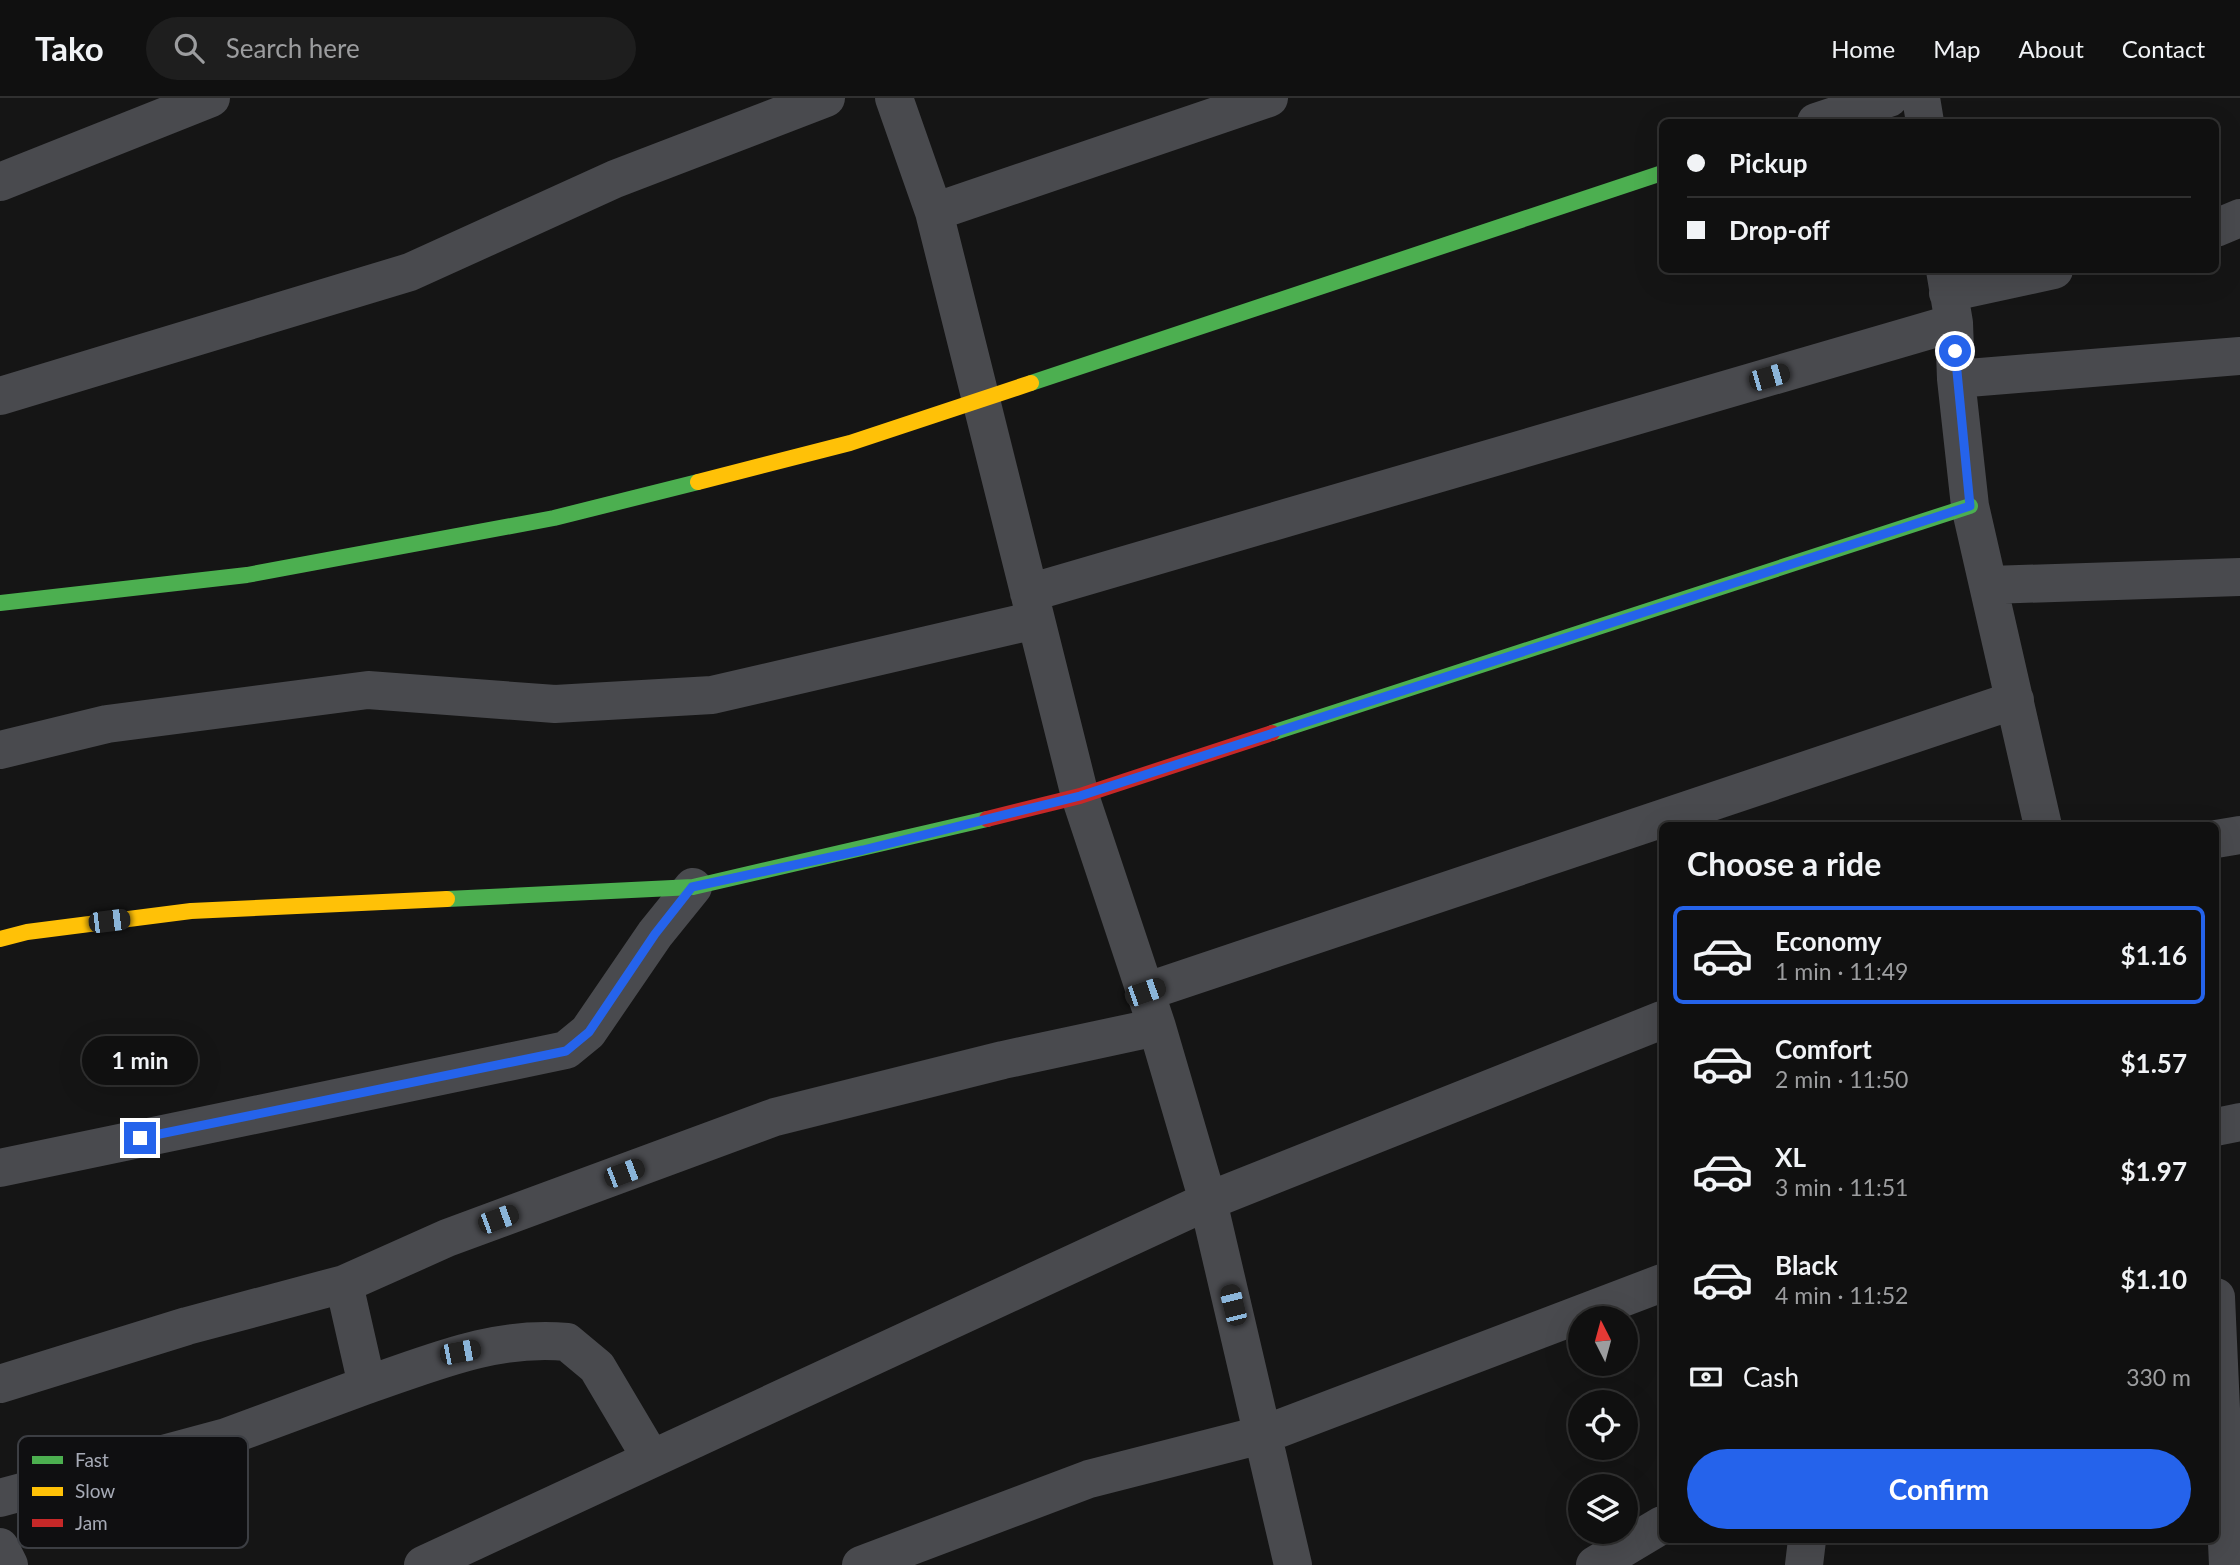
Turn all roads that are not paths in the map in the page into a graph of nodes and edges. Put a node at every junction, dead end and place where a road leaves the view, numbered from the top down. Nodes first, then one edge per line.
1 (211, 98) edge
2 (826, 98) edge
3 (894, 98) edge
4 (1269, 98) edge
5 (1889, 98) edge
6 (1922, 98) edge
7 (1825, 119) edge
8 (1925, 119) edge
9 (1659, 174) edge
10 (0, 183) edge
11 (934, 212) junction
12 (2240, 218) edge
13 (2219, 227) edge
14 (2041, 273) edge
15 (1949, 295) edge
16 (2240, 356) edge
17 (1956, 379) junction
18 (0, 396) edge
19 (980, 401) junction
20 (1970, 506) junction
21 (2240, 577) edge
22 (1990, 585) junction
23 (0, 603) edge
24 (1032, 606) junction
25 (2015, 700) junction
26 (0, 750) edge
27 (1080, 796) junction
28 (2042, 822) edge
29 (2240, 835) edge
30 (2219, 838) edge
31 (692, 887) junction
32 (0, 939) edge
33 (1145, 992) junction
34 (1659, 1021) edge
35 (1157, 1027) junction
36 (2240, 1122) edge
37 (2219, 1126) edge
38 (0, 1168) edge
39 (1208, 1201) junction
40 (344, 1284) junction
41 (1659, 1284) edge
42 (2225, 1305) edge
43 (0, 1384) edge
44 (367, 1385) junction
45 (1265, 1434) junction
46 (229, 1436) edge
47 (652, 1458) junction
48 (2233, 1484) edge
49 (18, 1493) edge
50 (0, 1498) edge
51 (1659, 1527) edge
52 (1807, 1543) edge
53 (0, 1547) edge
54 (9, 1565) edge
55 (423, 1565) edge
56 (861, 1565) edge
57 (1293, 1565) edge
58 (1595, 1565) edge
59 (1804, 1565) edge
60 (2228, 1565) edge

1 - 10 street
2 - 18 street
3 - 11 street
4 - 11 street
5 - 7 street
6 - 8 street
9 - 19 street
11 - 19 street
12 - 13 street
14 - 15 street
15 - 17 street
15 - 24 street
16 - 17 street
17 - 20 street
19 - 23 street
19 - 24 street
20 - 22 street
20 - 27 street
21 - 22 street
22 - 25 street
24 - 26 street
24 - 27 street
25 - 28 street
25 - 33 street
27 - 31 street
27 - 33 street
29 - 30 street
31 - 32 street
31 - 38 street
33 - 35 street
34 - 39 street
35 - 39 street
35 - 40 street
36 - 37 street
39 - 45 street
39 - 47 street
40 - 43 street
40 - 44 street
41 - 45 street
42 - 48 street
44 - 46 street
44 - 47 street
45 - 56 street
45 - 57 street
47 - 55 street
48 - 60 street
49 - 50 street
51 - 58 street
52 - 59 street
53 - 54 street

